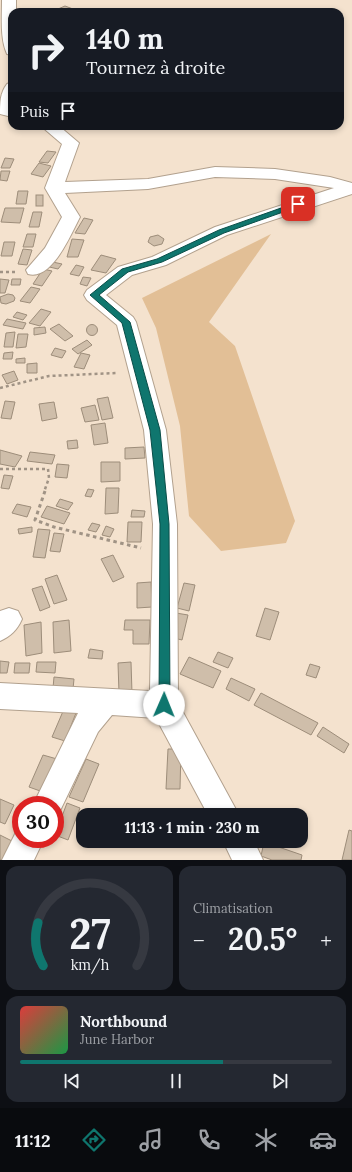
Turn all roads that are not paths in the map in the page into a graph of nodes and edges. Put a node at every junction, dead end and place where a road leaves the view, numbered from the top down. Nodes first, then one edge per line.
1 (8, 101) edge
2 (5, 111) edge
3 (54, 130) edge
4 (54, 188) junction
5 (352, 188) edge
6 (34, 270) dead end
7 (0, 696) edge
8 (106, 701) junction
9 (164, 705) junction
10 (52, 796) edge
11 (220, 808) edge
12 (23, 848) edge
13 (242, 848) edge
14 (16, 860) edge
15 (248, 860) edge

1 - 2 street
3 - 4 street
4 - 5 street
4 - 6 street
5 - 9 street
7 - 8 street
8 - 9 street
8 - 10 street
9 - 11 street
12 - 14 street
13 - 15 street

